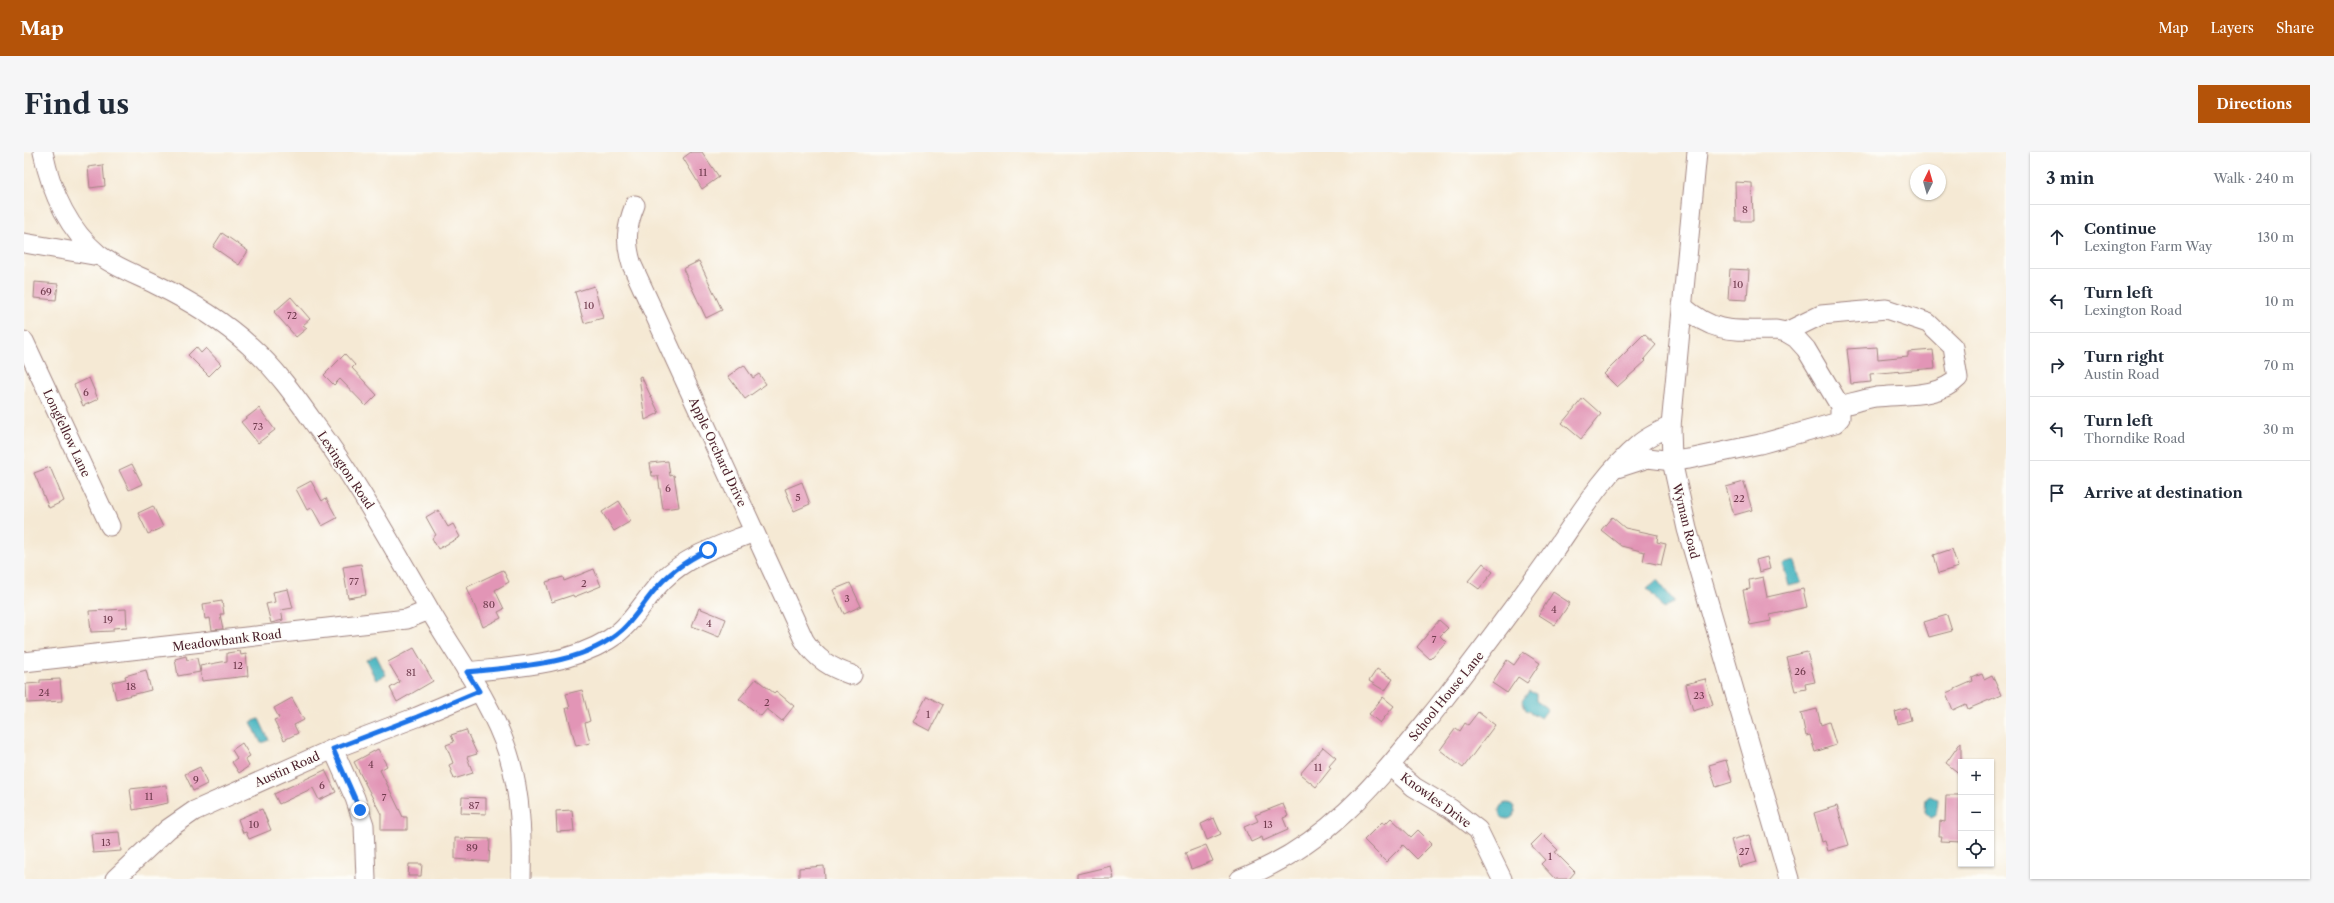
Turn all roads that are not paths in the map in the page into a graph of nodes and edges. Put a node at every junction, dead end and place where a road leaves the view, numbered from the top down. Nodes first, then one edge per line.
1 (43, 152) edge
2 (1697, 152) edge
3 (635, 205) dead end
4 (24, 243) edge
5 (100, 256) junction
6 (1682, 306) junction
7 (1786, 332) junction
8 (24, 341) edge
9 (1840, 406) junction
10 (1671, 426) junction
11 (1672, 461) junction
12 (1612, 470) junction
13 (110, 526) dead end
14 (754, 532) junction
15 (429, 610) junction
16 (24, 662) edge
17 (467, 672) junction
18 (852, 675) dead end
19 (479, 691) junction
20 (333, 749) junction
21 (1390, 766) junction
22 (1244, 878) edge
23 (115, 879) edge
24 (366, 879) edge
25 (521, 879) edge
26 (1502, 879) edge
27 (1789, 879) edge

1 - 5 street, Lexington Road
2 - 6 street, Wyman Road
3 - 14 street, Apple Orchard Drive
4 - 5 street
5 - 15 street, Lexington Road
6 - 7 street
6 - 10 street, Wyman Road
7 - 9 street
7 - 9 street
8 - 13 street, Longfellow Lane
9 - 11 street
10 - 11 street, Wyman Road
10 - 12 street, School House Lane
11 - 12 street
11 - 27 street, Wyman Road
12 - 21 street, School House Lane
14 - 17 street
14 - 18 street, Apple Orchard Drive
15 - 16 street, Meadowbank Road
15 - 17 street, Lexington Road
17 - 19 street, Lexington Road
19 - 20 street, Austin Road
19 - 25 street, Lexington Road
20 - 23 street, Austin Road
20 - 24 street
21 - 22 street, School House Lane
21 - 26 street, Knowles Drive

